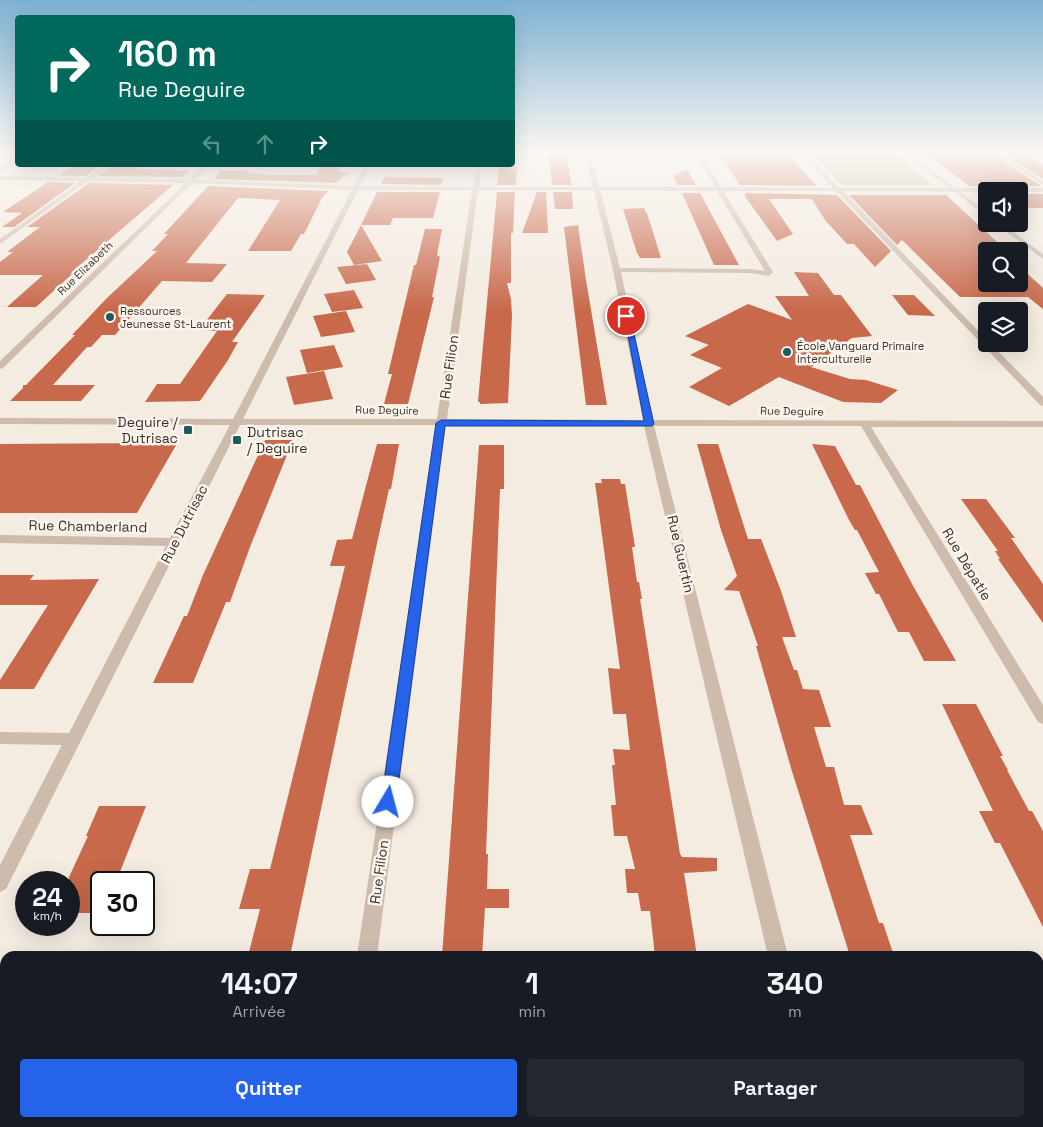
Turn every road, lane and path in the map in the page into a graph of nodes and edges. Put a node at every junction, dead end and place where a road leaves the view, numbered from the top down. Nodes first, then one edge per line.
1 (52, 205) edge
2 (166, 205) edge
3 (348, 205) edge
4 (473, 205) edge
5 (599, 205) edge
6 (729, 205) edge
7 (851, 205) edge
8 (1010, 232) edge
9 (0, 242) edge
10 (1043, 257) edge
11 (617, 274) junction
12 (0, 366) edge
13 (1043, 403) edge
14 (0, 421) edge
15 (237, 421) junction
16 (441, 423) junction
17 (649, 424) junction
18 (865, 424) junction
19 (1043, 424) edge
20 (0, 540) edge
21 (175, 542) junction
22 (1043, 718) edge
23 (0, 738) edge
24 (74, 739) junction
25 (0, 883) edge
26 (368, 951) edge
27 (777, 951) edge

1 - 9 street
2 - 12 street, Rue Elizabeth
3 - 15 street, Rue Dutrisac
4 - 16 street, Rue Filion
5 - 11 street, Rue Guertin
6 - 11 street
7 - 13 street
8 - 10 street
11 - 17 street, Rue Guertin
14 - 15 street, Rue Deguire
15 - 16 street, Rue Deguire
15 - 21 street, Rue Dutrisac
16 - 17 street, Rue Deguire
16 - 26 street, Rue Filion
17 - 18 street, Rue Deguire
17 - 27 street, Rue Guertin
18 - 19 street, Rue Deguire
18 - 22 street, Rue Dépatie
20 - 21 street, Rue Chamberland
21 - 24 street, Rue Dutrisac
23 - 24 street
24 - 25 street, Rue Dutrisac

